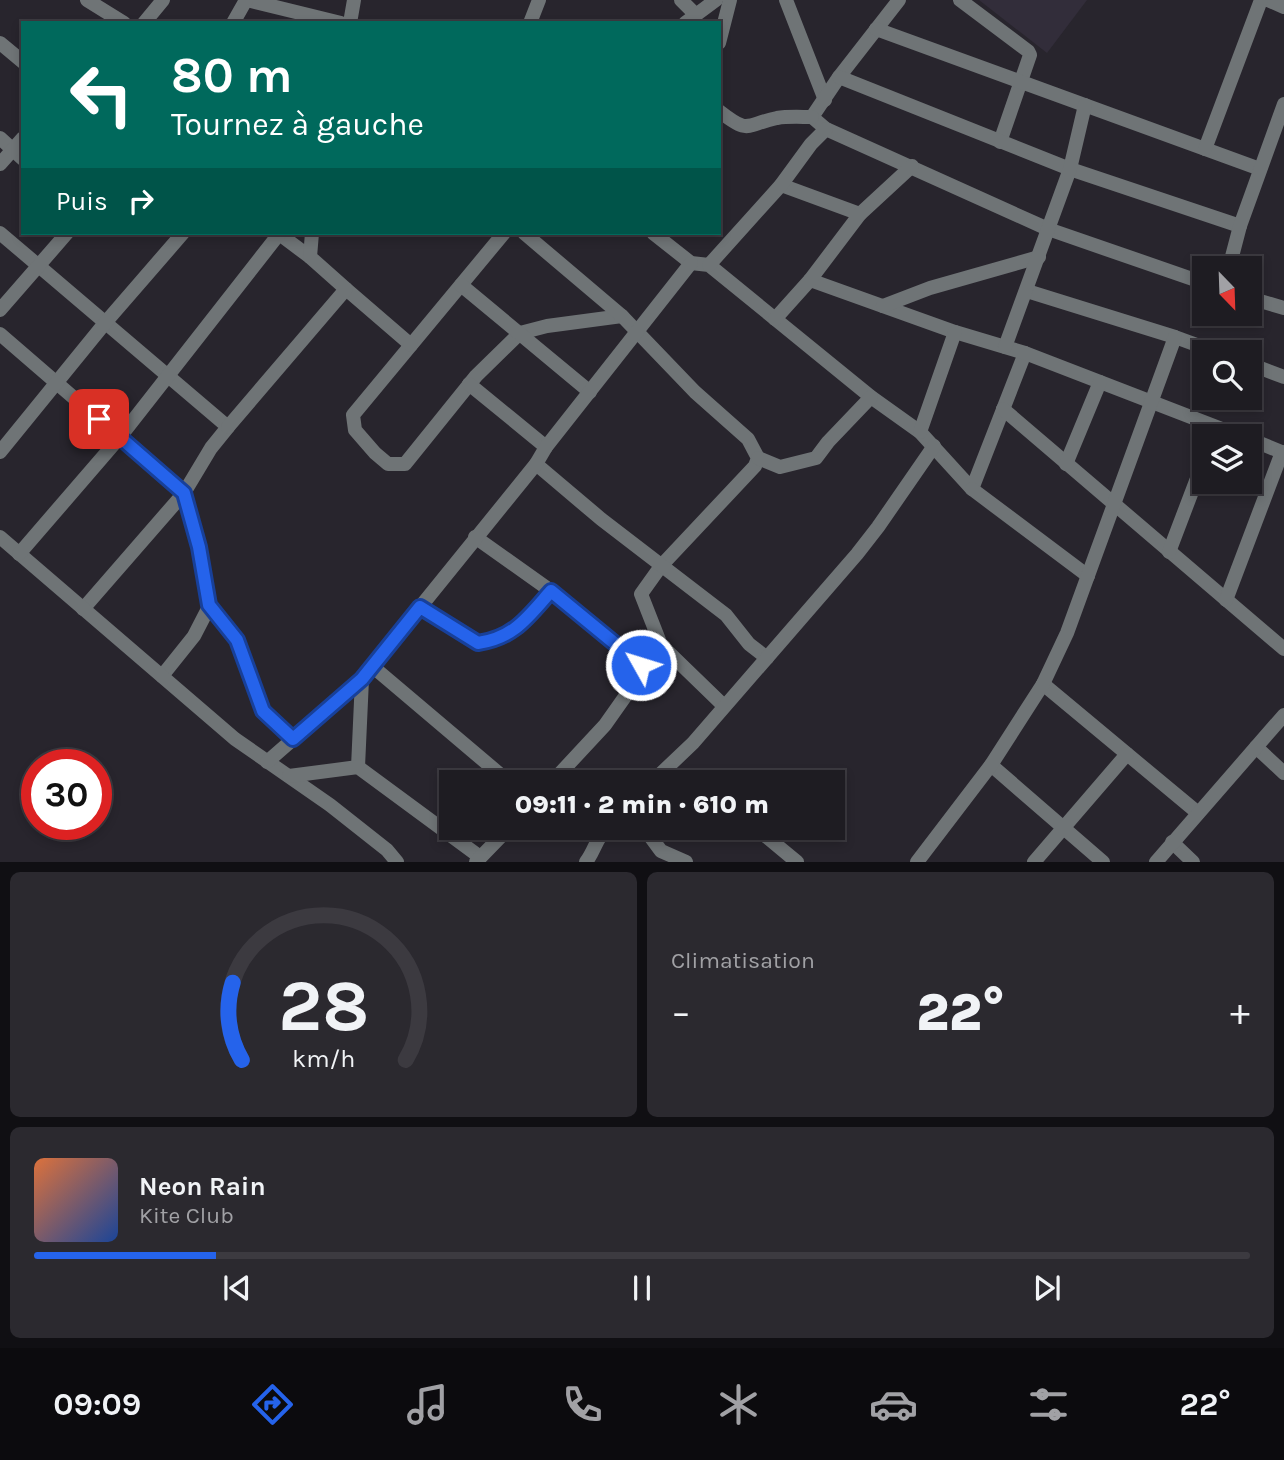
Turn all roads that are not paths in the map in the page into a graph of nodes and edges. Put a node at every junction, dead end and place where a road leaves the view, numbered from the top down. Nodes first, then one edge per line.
1 (71, 0) edge
2 (77, 0) edge
3 (87, 0) edge
4 (163, 0) edge
5 (246, 0) edge
6 (354, 0) edge
7 (538, 0) edge
8 (681, 0) edge
9 (716, 0) edge
10 (730, 0) edge
11 (786, 0) edge
12 (899, 0) edge
13 (960, 0) edge
14 (1259, 2) edge
15 (1284, 7) edge
16 (691, 19) edge
17 (120, 21) edge
18 (146, 21) edge
19 (234, 21) edge
20 (333, 21) edge
21 (350, 21) edge
22 (531, 21) edge
23 (876, 29) junction
24 (721, 35) edge
25 (0, 43) edge
26 (21, 60) edge
27 (839, 77) junction
28 (1020, 83) junction
29 (825, 100) junction
30 (1284, 104) edge
31 (1086, 105) junction
32 (721, 112) edge
33 (812, 117) junction
34 (826, 129) junction
35 (1279, 135) edge
36 (0, 138) edge
37 (1000, 142) junction
38 (1205, 149) junction
39 (18, 154) edge
40 (0, 164) edge
41 (912, 166) junction
42 (1070, 169) junction
43 (1260, 169) junction
44 (781, 185) junction
45 (860, 214) junction
46 (1240, 226) junction
47 (1048, 229) junction
48 (0, 233) edge
49 (64, 235) edge
50 (181, 235) edge
51 (277, 235) edge
52 (282, 235) edge
53 (312, 235) edge
54 (503, 235) edge
55 (526, 235) edge
56 (656, 235) edge
57 (1232, 256) edge
58 (310, 257) junction
59 (1039, 257) junction
60 (691, 262) junction
61 (709, 265) junction
62 (38, 266) junction
63 (1192, 279) edge
64 (810, 280) junction
65 (461, 285) junction
66 (346, 289) junction
67 (1027, 291) junction
68 (1262, 302) edge
69 (883, 306) junction
70 (1284, 308) edge
71 (0, 310) edge
72 (622, 316) junction
73 (775, 319) junction
74 (105, 323) junction
75 (638, 332) junction
76 (955, 332) junction
77 (520, 333) junction
78 (0, 334) edge
79 (1175, 337) junction
80 (1192, 343) edge
81 (411, 345) junction
82 (1005, 347) junction
83 (1025, 353) junction
84 (1262, 368) edge
85 (1283, 374) edge
86 (168, 376) junction
87 (1100, 382) junction
88 (57, 384) junction
89 (469, 384) junction
90 (590, 392) junction
91 (872, 397) junction
92 (1150, 401) junction
93 (1003, 409) junction
94 (1200, 424) edge
95 (228, 428) junction
96 (920, 432) junction
97 (120, 437) junction
98 (1262, 444) edge
99 (934, 446) junction
100 (546, 447) junction
101 (0, 452) edge
102 (1283, 452) edge
103 (758, 458) junction
104 (536, 464) junction
105 (1066, 464) junction
106 (972, 489) junction
107 (1192, 492) edge
108 (184, 493) junction
109 (1113, 503) junction
110 (0, 537) edge
111 (475, 537) junction
112 (1170, 552) junction
113 (19, 554) junction
114 (661, 566) junction
115 (1088, 576) junction
116 (551, 591) junction
117 (1226, 600) junction
118 (209, 605) junction
119 (420, 607) junction
120 (83, 609) junction
121 (661, 645) junction
122 (1284, 649) edge
123 (767, 658) junction
124 (641, 665) junction
125 (372, 666) junction
126 (162, 676) junction
127 (362, 679) junction
128 (1043, 684) junction
129 (724, 706) junction
130 (1284, 715) edge
131 (293, 739) junction
132 (1256, 747) junction
133 (1127, 754) junction
134 (267, 762) junction
135 (991, 765) junction
136 (358, 767) junction
137 (495, 770) edge
138 (563, 770) edge
139 (665, 770) edge
140 (1284, 773) edge
141 (289, 776) junction
142 (1198, 813) junction
143 (1064, 828) junction
144 (497, 840) edge
145 (599, 840) edge
146 (653, 840) edge
147 (770, 840) edge
148 (1172, 842) junction
149 (591, 859) edge
150 (478, 860) edge
151 (922, 860) edge
152 (397, 862) edge
153 (686, 862) edge
154 (797, 862) edge
155 (1034, 862) edge
156 (1103, 862) edge
157 (1156, 862) edge
158 (1193, 862) edge

1 - 2 street
3 - 17 street
4 - 18 street
5 - 19 street
5 - 20 street
6 - 21 street
7 - 22 street
8 - 16 street
9 - 16 street
10 - 24 street
11 - 29 street
12 - 23 street
13 - 28 street
14 - 15 street
14 - 38 street
23 - 27 street
23 - 28 street
25 - 26 street
27 - 29 street
27 - 37 street
28 - 31 street
28 - 37 street
29 - 33 street
30 - 35 street
31 - 38 street
31 - 42 street
32 - 33 street
33 - 34 street
34 - 41 street
34 - 44 street
35 - 43 street
36 - 39 street
37 - 42 street
38 - 43 street
39 - 40 street
41 - 45 street
41 - 47 street
42 - 46 street
42 - 47 street
43 - 46 street
44 - 45 street
44 - 61 street
45 - 64 street
46 - 57 street
47 - 59 street
47 - 63 street
48 - 62 street
49 - 62 street
50 - 74 street
51 - 86 street
52 - 58 street
53 - 58 street
54 - 65 street
55 - 72 street
56 - 60 street
58 - 66 street
59 - 67 street
59 - 69 street
60 - 61 street
60 - 75 street
61 - 73 street
62 - 71 street
62 - 74 street
64 - 69 street
64 - 73 street
65 - 77 street
65 - 81 street
66 - 81 street
66 - 95 street
67 - 79 street
67 - 82 street
68 - 70 street
69 - 76 street
72 - 75 street
72 - 77 street
73 - 91 street
74 - 86 street
74 - 88 street
75 - 90 street
75 - 103 street
76 - 82 street
76 - 96 street
77 - 89 street
77 - 90 street
78 - 88 street
79 - 80 street
79 - 92 street
81 - 89 street
82 - 83 street
83 - 87 street
83 - 93 street
84 - 85 street
86 - 95 street
86 - 97 street
87 - 92 street
87 - 105 street
88 - 97 street
88 - 101 street
89 - 100 street
90 - 100 street
91 - 96 street
91 - 103 street
92 - 94 street
92 - 109 street
93 - 105 street
93 - 106 street
95 - 108 street
96 - 99 street
97 - 108 street
97 - 113 street
98 - 102 street
99 - 106 street
99 - 123 street
100 - 104 street
102 - 117 street
103 - 114 street
104 - 111 street
104 - 114 street
105 - 109 street
106 - 115 street
107 - 112 street
108 - 118 street
108 - 120 street
109 - 112 street
109 - 115 street
110 - 113 street
111 - 116 street
111 - 119 street
112 - 117 street
113 - 120 street
114 - 121 street
114 - 123 street
115 - 128 street
116 - 119 street
116 - 124 street
117 - 122 street
118 - 126 street
118 - 131 street
119 - 125 street
120 - 126 street
121 - 124 street
121 - 129 street
123 - 129 street
124 - 138 street
125 - 127 street
125 - 137 street
126 - 134 street
127 - 131 street
127 - 136 street
128 - 133 street
128 - 135 street
129 - 139 street
130 - 132 street
131 - 134 street
132 - 140 street
132 - 142 street
133 - 142 street
133 - 143 street
134 - 141 street
135 - 143 street
135 - 151 street
136 - 141 street
136 - 150 street
141 - 152 street
142 - 148 street
143 - 155 street
143 - 156 street
144 - 150 street
145 - 149 street
146 - 153 street
147 - 154 street
148 - 157 street
148 - 158 street

